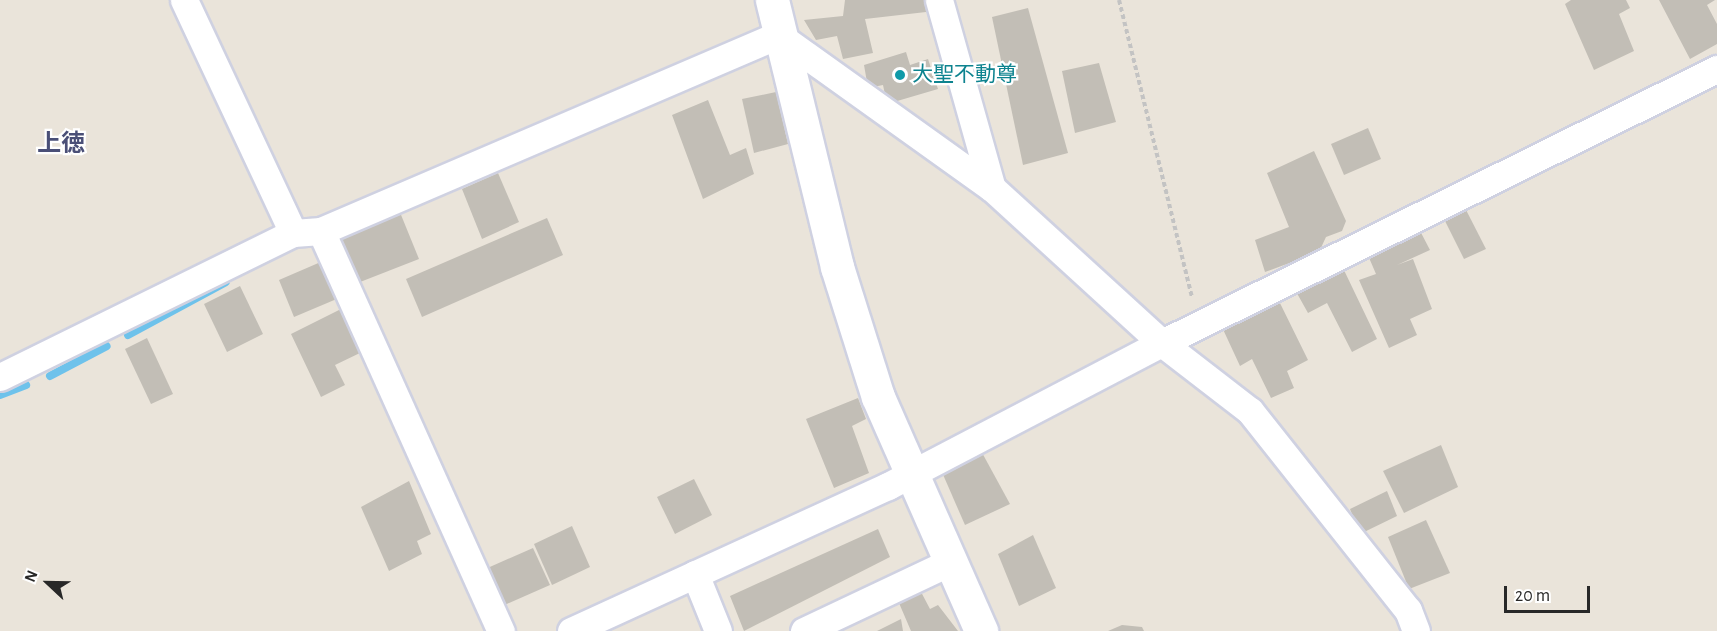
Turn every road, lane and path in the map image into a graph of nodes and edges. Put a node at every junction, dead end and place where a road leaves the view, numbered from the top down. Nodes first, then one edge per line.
1 (184, 0) edge
2 (772, 0) edge
3 (939, 0) edge
4 (1119, 0) edge
5 (778, 35) junction
6 (1717, 69) edge
7 (993, 188) junction
8 (321, 231) junction
9 (293, 233) junction
10 (1199, 324) junction
11 (1162, 343) junction
12 (0, 377) edge
13 (910, 471) junction
14 (950, 561) junction
15 (695, 574) junction
16 (501, 631) edge
17 (571, 631) edge
18 (718, 631) edge
19 (804, 631) edge
20 (981, 631) edge
21 (1416, 631) edge

1 - 9 street
2 - 5 street
3 - 7 street
4 - 10 path
5 - 7 street
5 - 8 street
5 - 13 street
6 - 10 street
7 - 11 street
8 - 9 street
8 - 16 street
9 - 12 street
10 - 11 street
11 - 13 street
11 - 21 street
13 - 14 street
13 - 15 street
14 - 19 street
14 - 20 street
15 - 17 street
15 - 18 street

